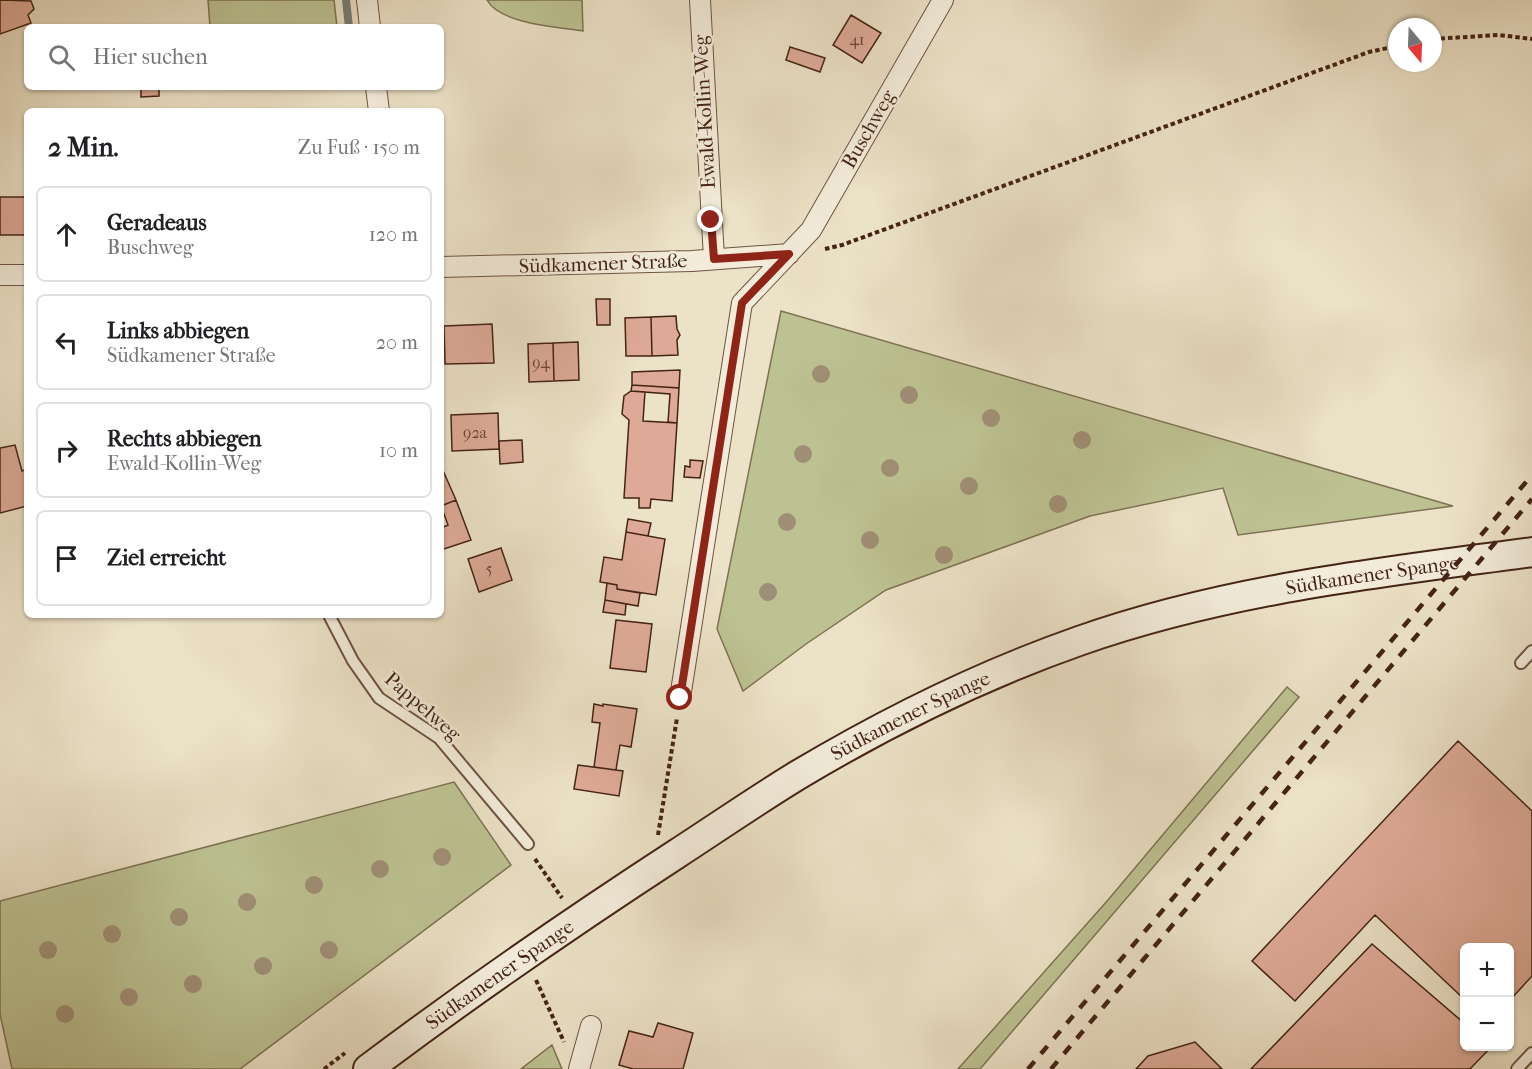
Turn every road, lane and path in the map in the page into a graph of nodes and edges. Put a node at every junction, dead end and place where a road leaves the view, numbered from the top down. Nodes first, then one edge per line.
1 (367, 0) edge
2 (700, 0) edge
3 (943, 0) edge
4 (370, 24) edge
5 (1442, 38) edge
6 (1532, 39) edge
7 (1388, 48) edge
8 (376, 90) edge
9 (379, 108) edge
10 (714, 259) junction
11 (785, 259) junction
12 (444, 267) edge
13 (24, 274) edge
14 (0, 275) edge
15 (1532, 552) edge
16 (331, 618) edge
17 (1532, 651) edge
18 (1521, 663) dead end
19 (680, 698) joint
20 (657, 842) dead end
21 (528, 844) joint
22 (564, 901) dead end
23 (520, 958) junction
24 (591, 1026) dead end
25 (566, 1047) dead end
26 (1532, 1053) edge
27 (339, 1057) dead end
28 (324, 1069) edge
29 (368, 1069) edge
30 (579, 1069) edge
31 (1517, 1069) edge

1 - 4 street
2 - 10 street, Ewald-Kollin-Weg
3 - 11 street, Buschweg
5 - 6 path
7 - 11 path
8 - 9 street
10 - 11 street, Südkamener Straße
10 - 12 street, Südkamener Straße
11 - 19 street, Buschweg
13 - 14 street
15 - 23 street, Südkamener Spange
16 - 21 lane, Pappelweg
17 - 18 lane
19 - 20 path
21 - 22 path
23 - 25 path
23 - 29 street, Südkamener Spange
24 - 30 street
26 - 31 lane
27 - 28 path

